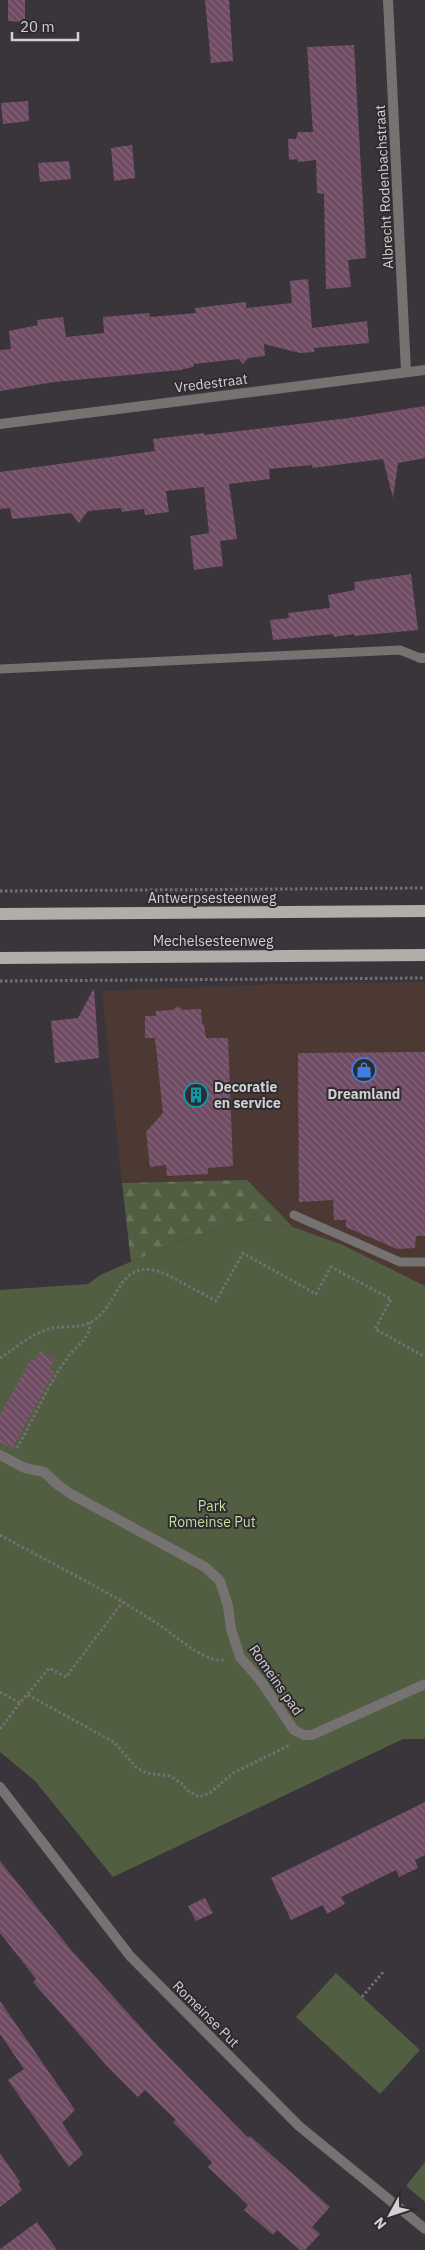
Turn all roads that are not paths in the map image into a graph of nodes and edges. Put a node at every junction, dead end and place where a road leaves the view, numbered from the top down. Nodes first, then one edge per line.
1 (388, 0) edge
2 (425, 370) edge
3 (406, 372) junction
4 (0, 424) edge
5 (422, 658) edge
6 (0, 668) edge
7 (425, 911) edge
8 (0, 914) edge
9 (425, 955) edge
10 (0, 958) edge
11 (294, 1215) dead end
12 (425, 1262) edge
13 (0, 1455) edge
14 (425, 1684) edge
15 (0, 1787) edge
16 (425, 2229) edge

1 - 3 street, Albrecht Rodenbachstraat
2 - 3 street, Vredestraat
3 - 4 street, Vredestraat
5 - 6 lane
7 - 8 main road, Antwerpsesteenweg
9 - 10 main road, Mechelsesteenweg
11 - 12 lane
13 - 14 street, Romeins pad
15 - 16 street, Romeinse Put

